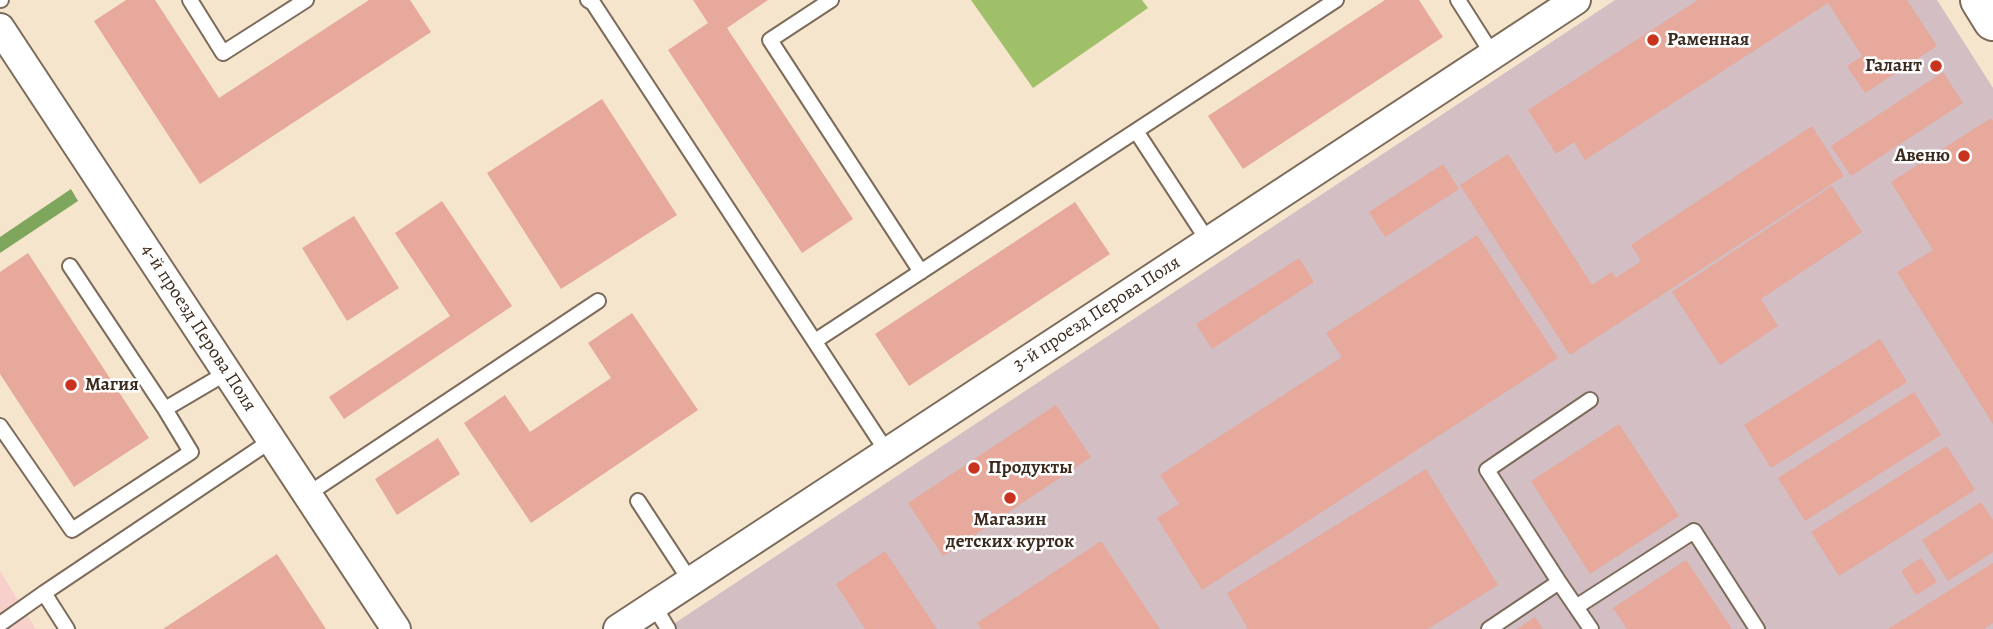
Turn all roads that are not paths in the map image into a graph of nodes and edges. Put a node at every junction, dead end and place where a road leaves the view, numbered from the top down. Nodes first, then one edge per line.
1 (190, 0) edge
2 (306, 0) edge
3 (831, 0) edge
4 (1458, 0) edge
5 (1576, 0) edge
6 (1980, 0) edge
7 (593, 1) edge
8 (1330, 2) edge
9 (1993, 20) edge
10 (0, 28) edge
11 (1493, 55) junction
12 (1136, 131) junction
13 (1208, 241) junction
14 (71, 266) dead end
15 (921, 272) junction
16 (598, 301) dead end
17 (815, 341) junction
18 (228, 372) junction
19 (1590, 400) dead end
20 (165, 409) junction
21 (0, 426) edge
22 (272, 440) junction
23 (887, 452) junction
24 (308, 494) junction
25 (638, 501) dead end
26 (691, 582) junction
27 (1559, 582) junction
28 (44, 593) junction
29 (1576, 607) junction
30 (661, 617) edge
31 (0, 624) edge
32 (67, 629) edge
33 (396, 629) edge
34 (618, 629) edge
35 (1489, 629) edge
36 (1591, 629) edge
37 (1757, 629) edge

1 - 2 lane
3 - 15 lane
4 - 11 lane
5 - 11 street, 3-й проезд Перова Поля
6 - 9 main road
7 - 17 lane
8 - 12 lane
10 - 18 street, 4-й проезд Перова Поля
11 - 13 street, 3-й проезд Перова Поля
12 - 13 lane
12 - 15 lane
13 - 23 street, 3-й проезд Перова Поля
14 - 20 lane
15 - 17 lane
16 - 24 lane
17 - 23 lane
18 - 20 lane
18 - 22 street, 4-й проезд Перова Поля
19 - 27 lane
20 - 21 lane
22 - 24 street, 4-й проезд Перова Поля
22 - 28 lane
23 - 26 street, 3-й проезд Перова Поля
24 - 33 street, 4-й проезд Перова Поля
25 - 26 lane
26 - 30 street, 3-й проезд Перова Поля
27 - 29 lane
27 - 35 lane
28 - 31 lane
28 - 32 lane
29 - 36 lane
29 - 37 lane
30 - 34 street, 3-й проезд Перова Поля

